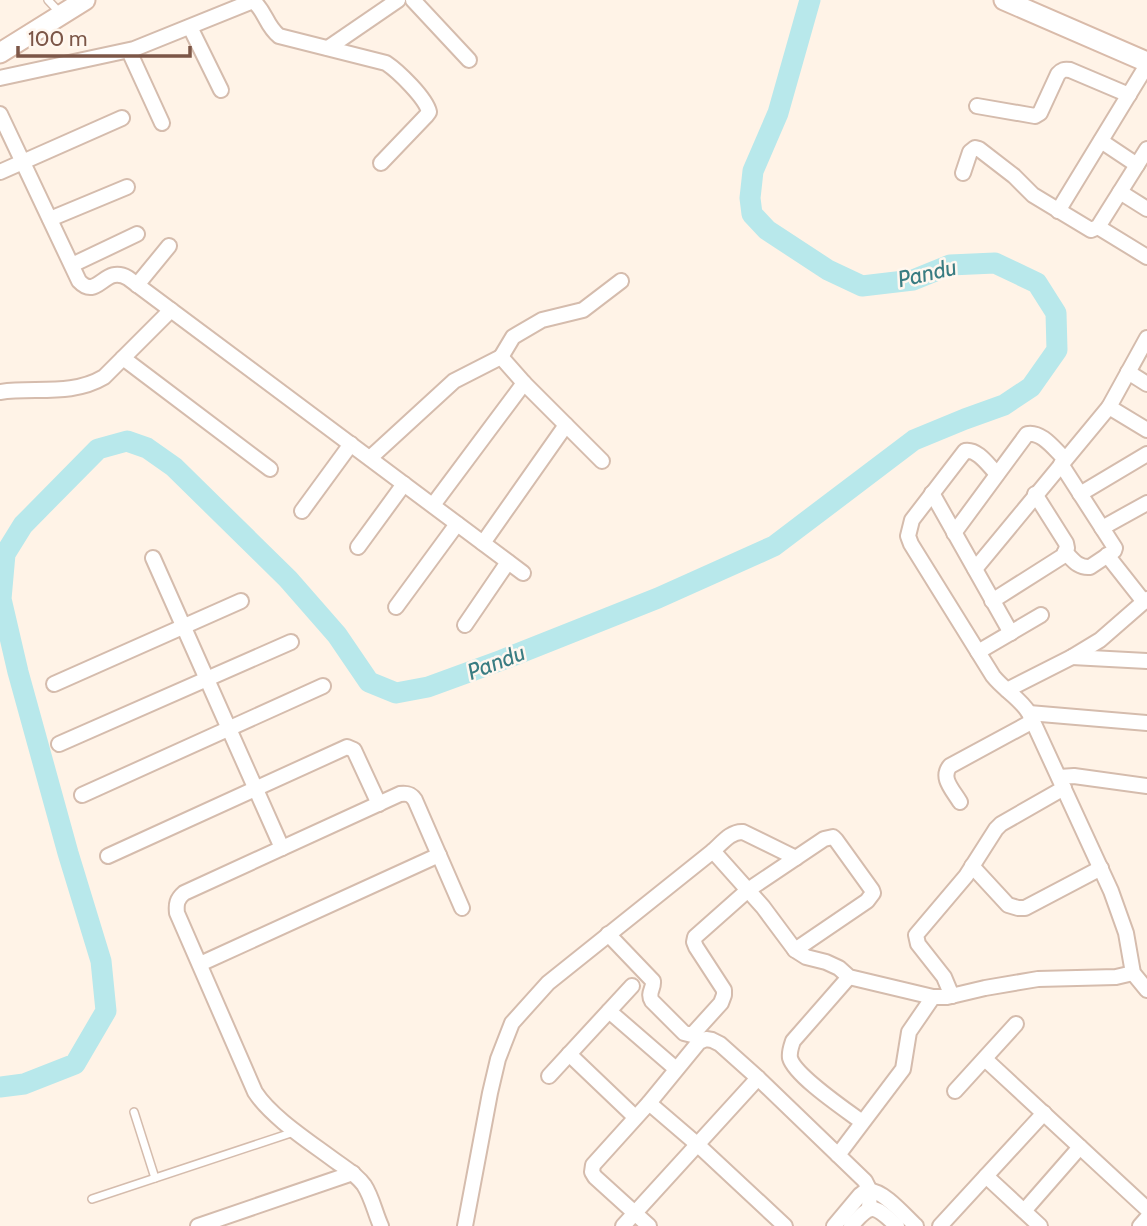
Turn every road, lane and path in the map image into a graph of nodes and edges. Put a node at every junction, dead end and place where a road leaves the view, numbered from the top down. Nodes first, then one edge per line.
1 (85, 0) edge
2 (398, 0) edge
3 (414, 0) edge
4 (1004, 0) edge
5 (55, 7) edge
6 (190, 27) junction
7 (328, 48) junction
8 (129, 51) junction
9 (0, 53) edge
10 (469, 60) dead end
11 (1147, 64) edge
12 (0, 78) edge
13 (221, 90) dead end
14 (1129, 95) junction
15 (977, 106) dead end
16 (0, 114) edge
17 (122, 118) dead end
18 (162, 123) dead end
19 (1101, 141) junction
20 (1147, 149) edge
21 (22, 161) junction
22 (381, 163) dead end
23 (1137, 165) junction
24 (0, 172) edge
25 (963, 173) dead end
26 (127, 187) dead end
27 (1120, 192) junction
28 (1147, 209) edge
29 (1058, 211) junction
30 (50, 219) junction
31 (1098, 227) junction
32 (137, 234) dead end
33 (169, 246) dead end
34 (1147, 257) edge
35 (72, 265) junction
36 (621, 281) dead end
37 (137, 285) junction
38 (171, 310) junction
39 (1147, 338) edge
40 (501, 357) junction
41 (122, 358) junction
42 (1128, 373) junction
43 (524, 383) junction
44 (1147, 384) edge
45 (0, 392) edge
46 (1109, 407) junction
47 (566, 425) junction
48 (1147, 430) edge
49 (351, 444) junction
50 (1147, 454) edge
51 (370, 458) junction
52 (602, 461) dead end
53 (1063, 461) junction
54 (270, 469) dead end
55 (997, 474) junction
56 (404, 484) junction
57 (932, 493) junction
58 (1035, 494) junction
59 (1080, 494) junction
60 (1147, 503) edge
61 (433, 505) junction
62 (302, 511) dead end
63 (457, 524) junction
64 (1102, 528) junction
65 (954, 533) junction
66 (483, 543) junction
67 (358, 547) dead end
68 (1065, 552) junction
69 (1107, 555) junction
70 (153, 558) dead end
71 (508, 562) junction
72 (975, 569) junction
73 (523, 573) dead end
74 (1145, 600) edge
75 (241, 601) dead end
76 (992, 601) junction
77 (396, 607) dead end
78 (1041, 615) dead end
79 (465, 625) dead end
80 (184, 627) junction
81 (1010, 633) junction
82 (290, 642) dead end
83 (978, 652) junction
84 (1072, 656) junction
85 (1147, 662) edge
86 (207, 679) junction
87 (54, 684) dead end
88 (323, 687) dead end
89 (1007, 690) junction
90 (1031, 717) junction
91 (1147, 723) edge
92 (229, 729) junction
93 (59, 744) dead end
94 (1062, 782) junction
95 (1147, 786) edge
96 (256, 788) junction
97 (82, 795) dead end
98 (960, 802) dead end
99 (379, 804) junction
100 (282, 848) junction
101 (713, 851) junction
102 (439, 855) junction
103 (108, 856) dead end
104 (796, 858) junction
105 (972, 866) junction
106 (1101, 868) junction
107 (748, 890) junction
108 (462, 908) dead end
109 (608, 934) junction
110 (795, 950) junction
111 (200, 964) junction
112 (1133, 973) junction
113 (849, 977) junction
114 (632, 986) dead end
115 (1147, 990) edge
116 (952, 996) junction
117 (933, 997) junction
118 (609, 1011) junction
119 (1016, 1024) dead end
120 (569, 1054) junction
121 (985, 1059) junction
122 (676, 1069) junction
123 (549, 1076) dead end
124 (758, 1078) junction
125 (955, 1091) dead end
126 (649, 1103) junction
127 (134, 1112) dead end
128 (1044, 1114) junction
129 (635, 1117) junction
130 (862, 1122) junction
131 (296, 1131) junction
132 (698, 1146) junction
133 (1080, 1147) junction
134 (838, 1155) junction
135 (353, 1173) junction
136 (986, 1176) junction
137 (155, 1178) junction
138 (870, 1191) junction
139 (92, 1199) dead end
140 (869, 1208) junction
141 (1147, 1209) edge
142 (1024, 1211) junction
143 (635, 1213) junction
144 (1147, 1218) edge
145 (198, 1226) edge
146 (381, 1226) edge
147 (465, 1226) edge
148 (623, 1226) edge
149 (649, 1226) edge
150 (785, 1226) edge
151 (834, 1226) edge
152 (851, 1226) edge
153 (897, 1226) edge
154 (916, 1226) edge
155 (940, 1226) edge
156 (1041, 1226) edge
157 (1140, 1226) edge

1 - 5 street
2 - 7 street
3 - 10 street
4 - 11 street
5 - 9 street
6 - 7 street
6 - 8 street
6 - 13 street
7 - 22 street
8 - 12 street
8 - 18 street
11 - 14 street
14 - 15 street
14 - 19 street
16 - 21 street
17 - 21 street
19 - 23 street
19 - 29 street
20 - 23 street
21 - 24 street
21 - 30 street
23 - 27 street
25 - 29 street
26 - 30 street
27 - 28 street
27 - 31 street
29 - 31 street
30 - 35 street
31 - 34 street
32 - 35 street
33 - 37 street
35 - 37 street
36 - 40 street
37 - 38 street
38 - 41 street
38 - 49 street
39 - 42 street
40 - 43 street
40 - 51 street
41 - 45 street
41 - 54 street
42 - 44 street
42 - 46 street
43 - 47 street
43 - 61 street
46 - 48 street
46 - 53 street
47 - 52 street
47 - 66 street
49 - 51 street
49 - 62 street
50 - 59 street
51 - 56 street
53 - 55 street
53 - 58 street
53 - 59 street
55 - 57 street
55 - 65 street
56 - 61 street
56 - 67 street
57 - 65 street
57 - 83 street
58 - 68 street
58 - 72 street
59 - 64 street
60 - 64 street
61 - 63 street
63 - 66 street
63 - 77 street
64 - 69 street
65 - 72 street
66 - 71 street
68 - 69 street
68 - 76 street
69 - 74 street
70 - 80 street
71 - 73 street
71 - 79 street
72 - 76 street
74 - 84 street
75 - 80 street
76 - 81 street
78 - 81 street
80 - 86 street
80 - 87 street
81 - 83 street
82 - 86 street
83 - 89 street
84 - 85 street
84 - 89 street
86 - 92 street
86 - 93 street
88 - 92 street
89 - 90 street
90 - 91 street
90 - 94 street
90 - 98 street
92 - 96 street
92 - 97 street
94 - 95 street
94 - 105 street
94 - 106 street
96 - 99 street
96 - 100 street
96 - 103 street
99 - 100 street
99 - 102 street
100 - 111 street
101 - 104 street
101 - 107 street
101 - 109 street
102 - 108 street
102 - 111 street
104 - 107 street
104 - 110 street
105 - 106 street
105 - 116 street
106 - 112 street
107 - 109 street
107 - 110 street
109 - 147 street
110 - 113 street
111 - 131 street
112 - 115 street
112 - 116 street
113 - 117 street
113 - 130 street
114 - 118 street
116 - 117 street
117 - 130 street
118 - 120 street
118 - 122 street
119 - 121 street
120 - 123 street
120 - 129 street
121 - 125 street
121 - 128 street
122 - 124 street
122 - 126 street
124 - 132 street
124 - 134 street
126 - 129 street
126 - 132 street
127 - 137 lane
128 - 133 street
128 - 136 street
129 - 143 street
130 - 134 street
131 - 135 street
131 - 137 lane
132 - 143 street
132 - 150 street
133 - 141 street
133 - 142 street
134 - 138 street
135 - 145 street
135 - 146 street
136 - 142 street
136 - 155 street
137 - 139 lane
138 - 140 street
138 - 151 street
138 - 154 street
140 - 152 street
140 - 153 street
142 - 156 street
143 - 148 street
143 - 149 street
144 - 157 street

